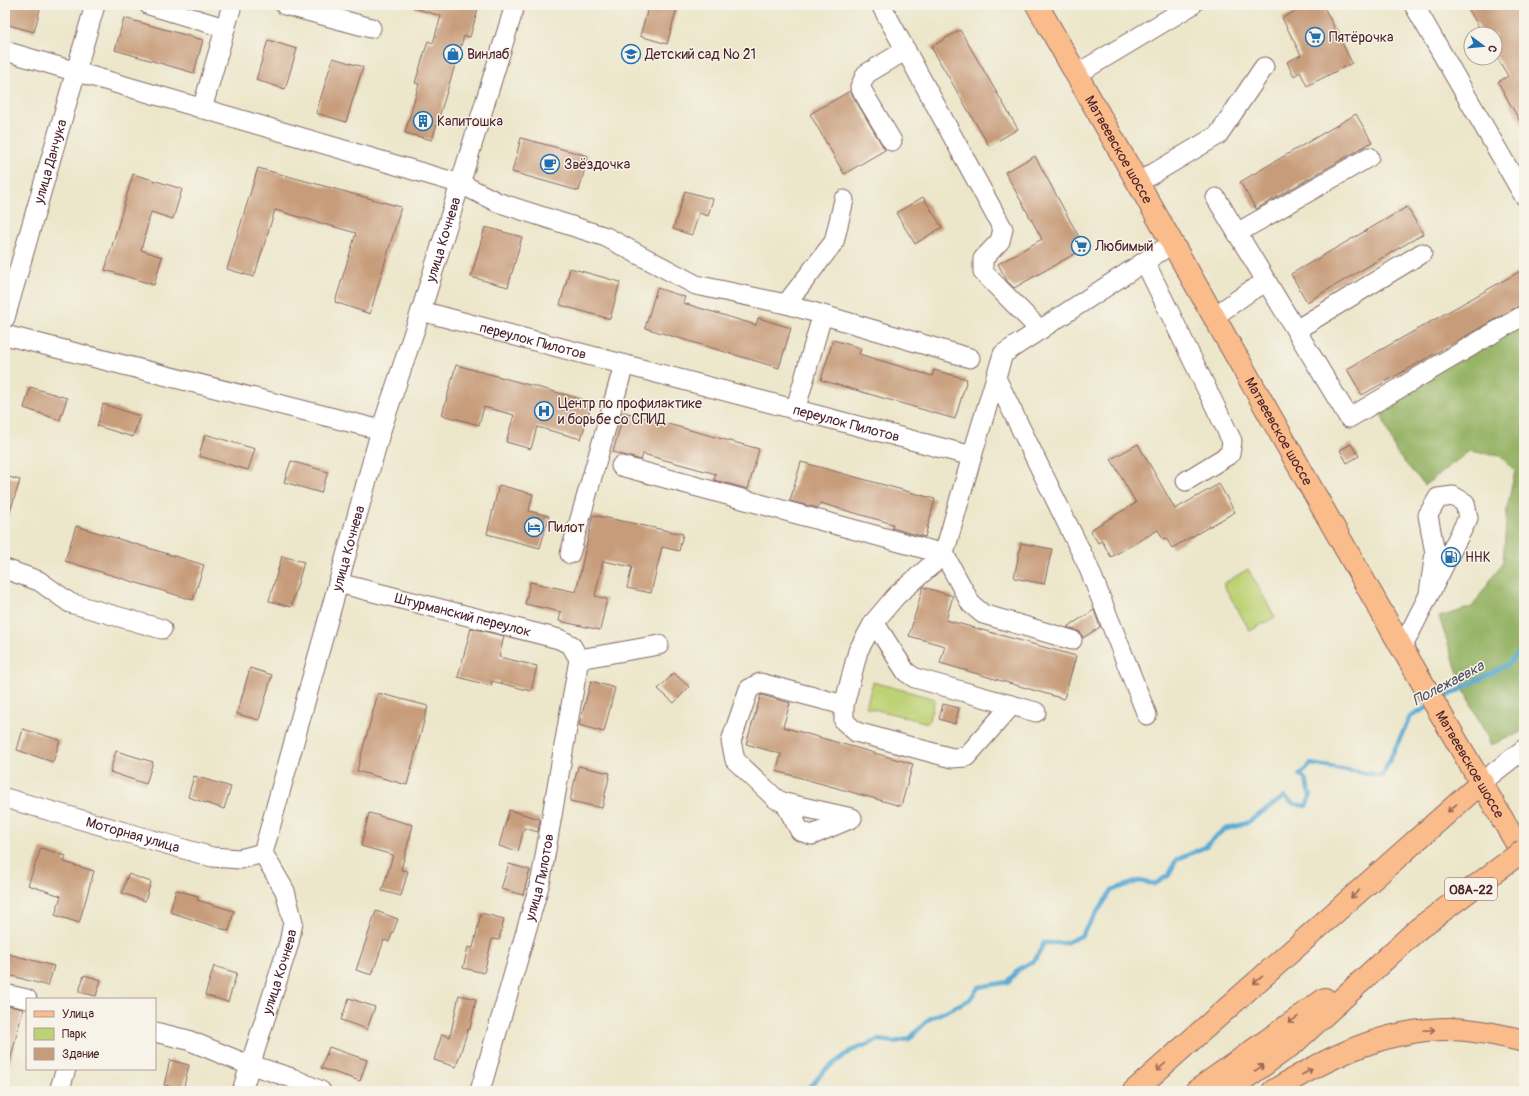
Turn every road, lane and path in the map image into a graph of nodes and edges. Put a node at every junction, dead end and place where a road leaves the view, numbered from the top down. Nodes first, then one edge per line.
1 (95, 5) edge
2 (149, 5) edge
3 (232, 5) edge
4 (285, 5) edge
5 (515, 5) edge
6 (881, 5) edge
7 (1037, 5) edge
8 (1414, 5) edge
9 (1180, 8) edge
10 (225, 28) junction
11 (371, 28) dead end
12 (906, 50) junction
13 (5, 51) edge
14 (1264, 67) dead end
15 (76, 72) junction
16 (1077, 74) junction
17 (202, 109) junction
18 (892, 141) dead end
19 (1369, 157) dead end
20 (1139, 182) junction
21 (461, 184) junction
22 (1524, 196) edge
23 (1216, 198) dead end
24 (844, 200) dead end
25 (1237, 233) junction
26 (1173, 243) junction
27 (1422, 253) dead end
28 (1145, 262) junction
29 (1267, 282) junction
30 (786, 304) junction
31 (421, 311) junction
32 (1524, 315) edge
33 (822, 316) junction
34 (1215, 316) junction
35 (5, 318) edge
36 (1040, 330) junction
37 (1296, 330) junction
38 (5, 335) edge
39 (970, 358) dead end
40 (624, 366) junction
41 (996, 378) junction
42 (795, 411) junction
43 (381, 430) junction
44 (972, 456) junction
45 (621, 466) dead end
46 (1186, 481) dead end
47 (570, 554) dead end
48 (944, 554) junction
49 (5, 569) edge
50 (338, 583) junction
51 (1430, 593) dead end
52 (874, 622) junction
53 (162, 629) dead end
54 (1072, 640) dead end
55 (659, 645) dead end
56 (1402, 648) junction
57 (579, 659) junction
58 (844, 705) junction
59 (1012, 705) junction
60 (1036, 712) dead end
61 (1147, 715) dead end
62 (1524, 748) edge
63 (1482, 782) junction
64 (5, 798) edge
65 (785, 803) dead end
66 (1524, 850) edge
67 (263, 853) junction
68 (1524, 856) edge
69 (1384, 959) junction
70 (5, 994) edge
71 (26, 999) edge
72 (156, 1032) edge
73 (1524, 1041) edge
74 (251, 1064) junction
75 (66, 1070) edge
76 (59, 1091) edge
77 (242, 1091) edge
78 (321, 1091) edge
79 (480, 1091) edge
80 (1134, 1091) edge
81 (1196, 1091) edge
82 (1227, 1091) edge
83 (1273, 1091) edge

1 - 15 street, улица Данчука
2 - 10 street
3 - 10 street
4 - 11 street
5 - 21 street, улица Кочнева
6 - 12 street
7 - 16 main road, Матвеевское шоссе
8 - 22 street
9 - 16 street
10 - 17 street
12 - 18 street
12 - 36 street
13 - 15 street
14 - 20 street
15 - 17 street
15 - 35 street, улица Данчука
16 - 20 main road, Матвеевское шоссе
17 - 21 street
19 - 25 street
20 - 26 main road, Матвеевское шоссе
21 - 30 street
21 - 31 street, улица Кочнева
23 - 25 street
24 - 30 street
25 - 29 street
26 - 28 street
26 - 34 main road, Матвеевское шоссе
27 - 37 street
28 - 36 street
28 - 46 street
29 - 34 street
29 - 37 street
30 - 33 street
31 - 40 street, переулок Пилотов
31 - 43 street, улица Кочнева
32 - 37 street
33 - 39 street
33 - 42 street
34 - 56 main road, Матвеевское шоссе
36 - 41 street
38 - 43 street
40 - 42 street, переулок Пилотов
40 - 47 street
41 - 44 street
41 - 61 street
42 - 44 street, переулок Пилотов
43 - 50 street, улица Кочнева
44 - 48 street
45 - 48 street
48 - 52 street
48 - 54 street
49 - 53 street
50 - 57 street, Штурманский переулок
50 - 67 street, улица Кочнева
51 - 56 street
52 - 58 street
52 - 59 street
55 - 57 street
56 - 63 main road, Матвеевское шоссе
57 - 79 street, улица Пилотов
58 - 59 street
58 - 65 street
59 - 60 street
62 - 63 street
63 - 68 main road, Матвеевское шоссе
63 -> 80 main road
64 - 67 street, Моторная улица
66 - 69 main road, 08А-22, bridge
67 - 74 street, улица Кочнева
69 -> 81 main road
82 -> 69 main road
70 - 71 street
72 - 74 street
83 -> 73 main road
74 - 77 street, улица Кочнева
74 - 78 street
75 - 76 street

